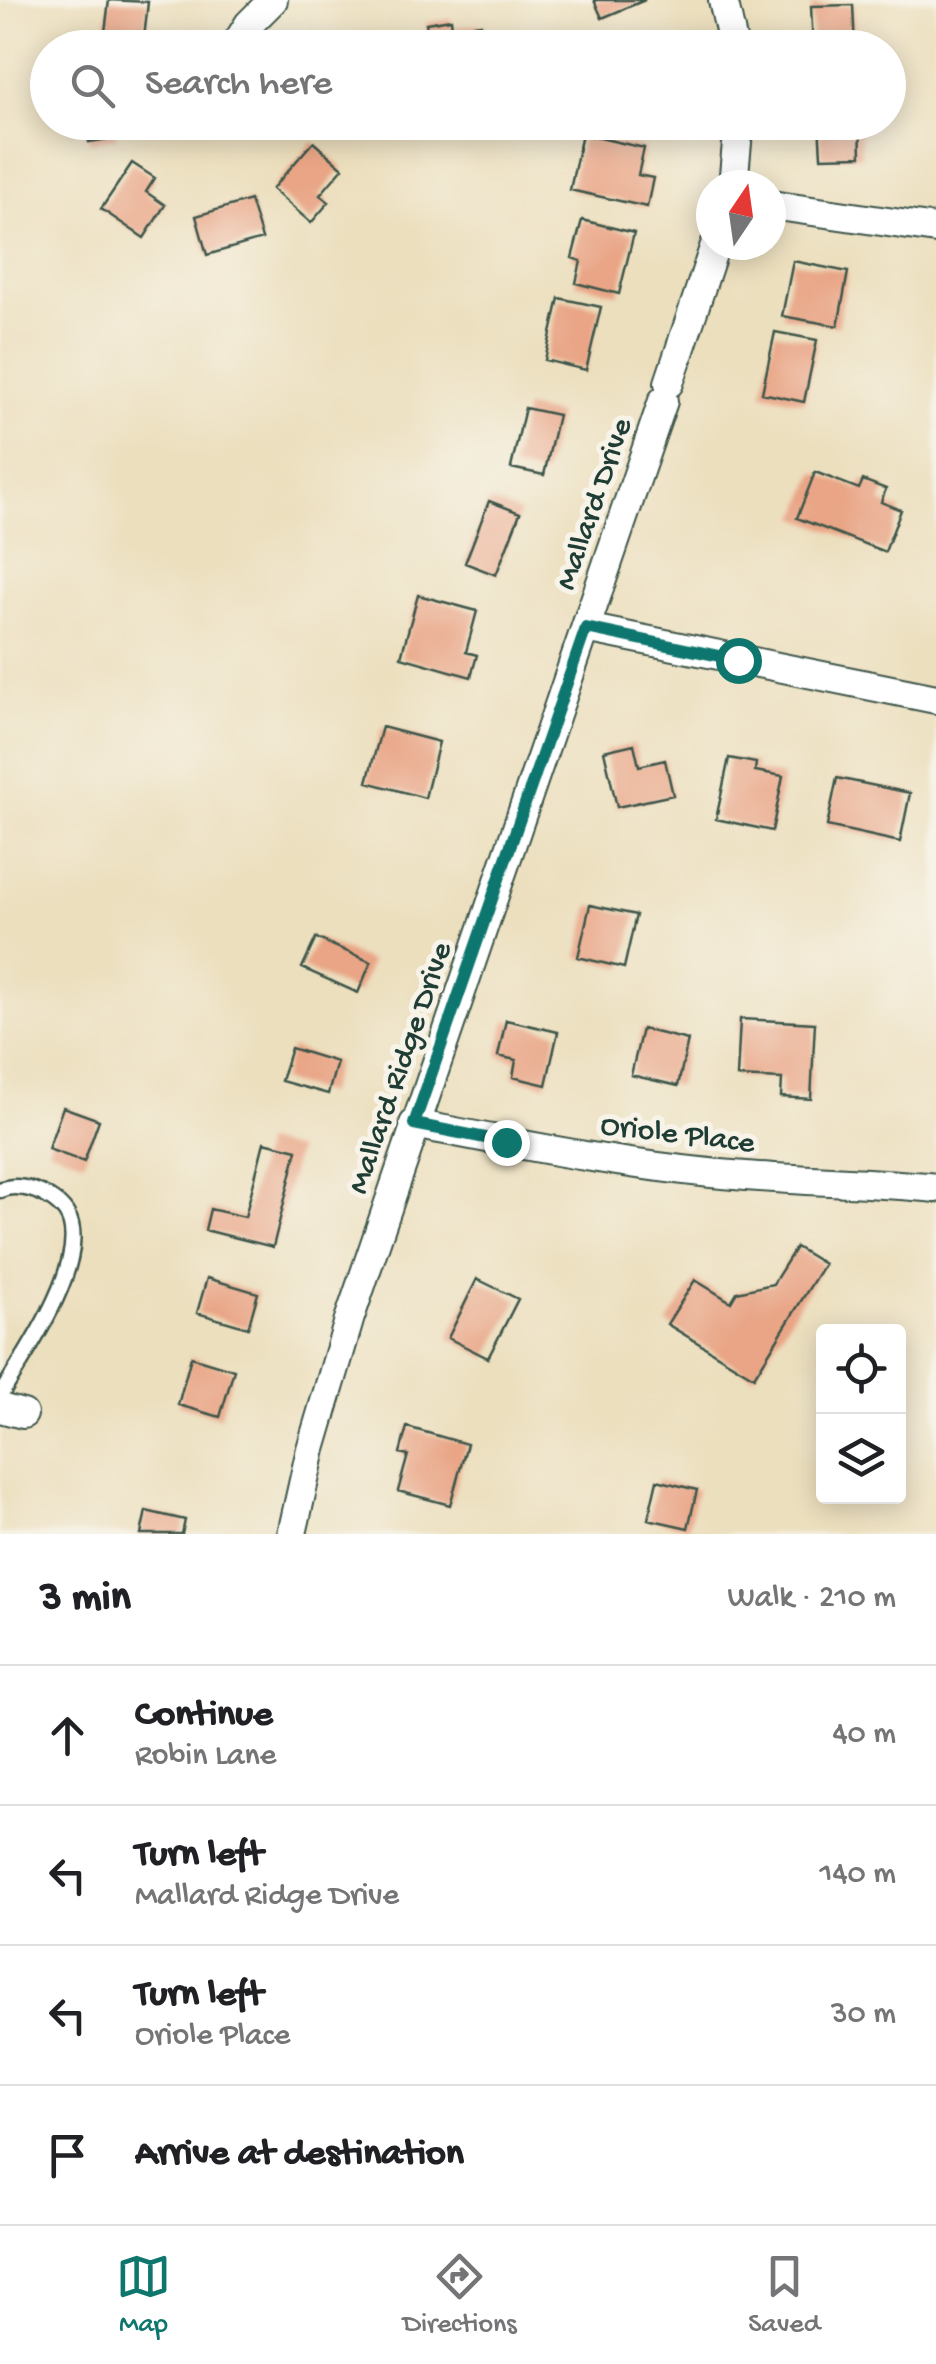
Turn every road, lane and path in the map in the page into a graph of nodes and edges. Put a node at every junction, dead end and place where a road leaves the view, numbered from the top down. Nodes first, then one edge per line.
1 (273, 0) edge
2 (722, 0) edge
3 (245, 30) edge
4 (730, 30) edge
5 (737, 140) edge
6 (734, 170) edge
7 (786, 206) edge
8 (936, 229) edge
9 (710, 260) edge
10 (586, 628) junction
11 (936, 700) edge
12 (414, 1124) junction
13 (936, 1188) edge
14 (0, 1190) edge
15 (0, 1396) edge
16 (292, 1534) edge

1 - 3 street
2 - 4 street
5 - 6 street
7 - 8 street
9 - 10 street, Mallard Drive
10 - 11 street
10 - 12 street, Mallard Ridge Drive
12 - 13 street, Oriole Place
12 - 16 street, Mallard Ridge Drive
14 - 15 lane

